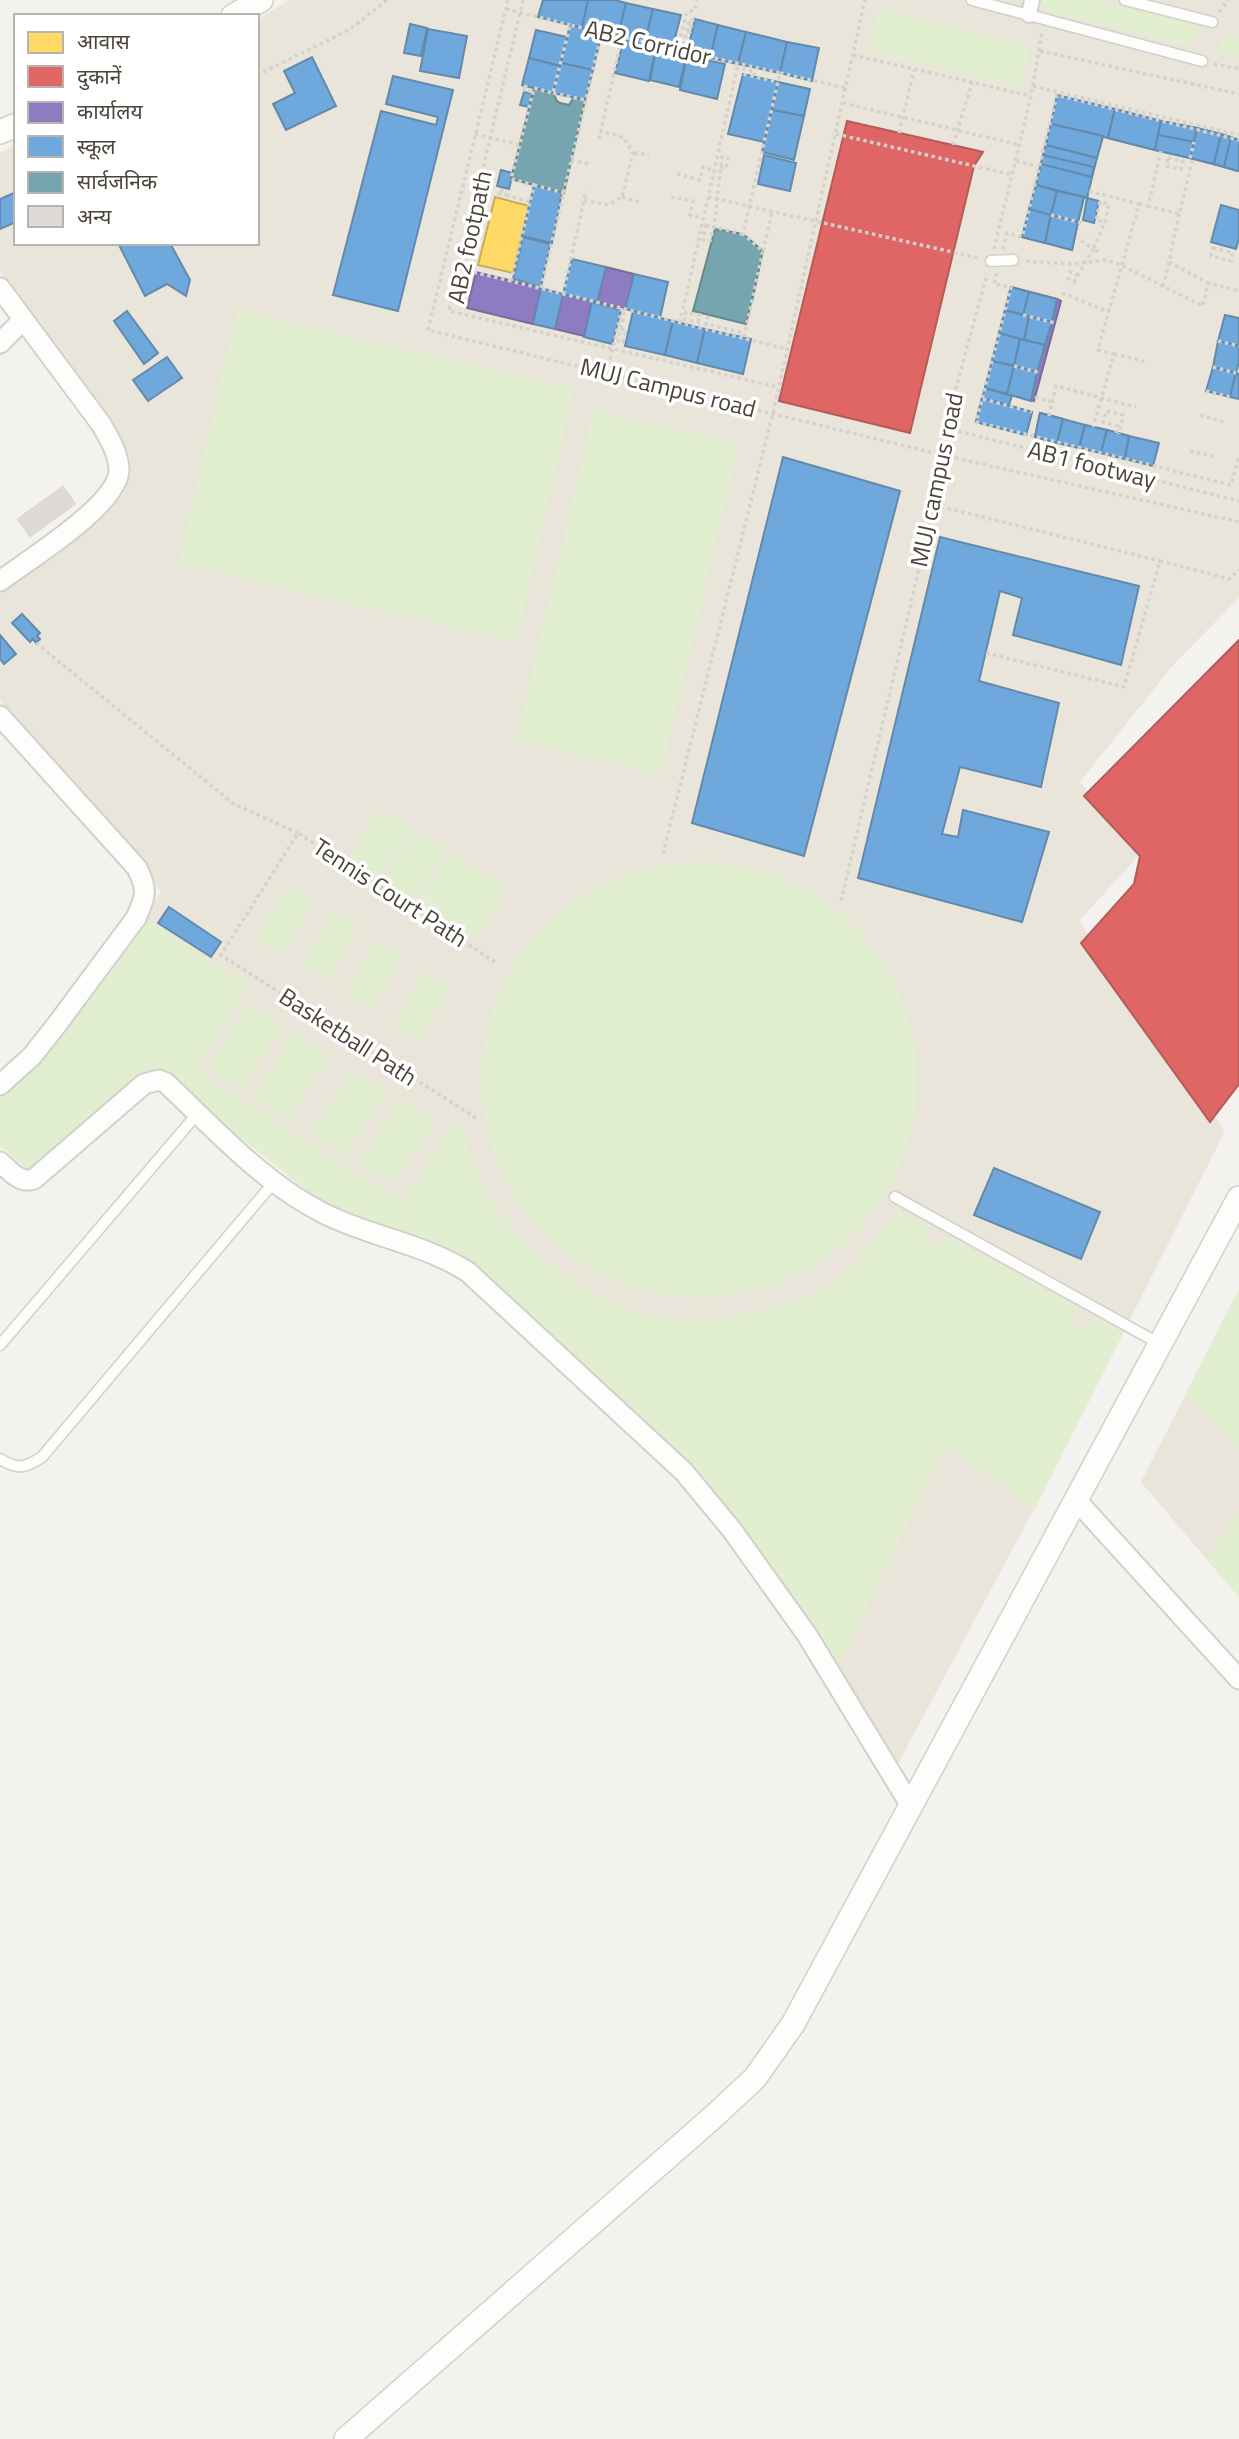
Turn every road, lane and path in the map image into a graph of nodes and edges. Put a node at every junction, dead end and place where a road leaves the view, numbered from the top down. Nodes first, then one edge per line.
1 (261, 0) edge
2 (387, 0) edge
3 (508, 0) edge
4 (523, 0) edge
5 (697, 0) edge
6 (865, 0) edge
7 (972, 0) edge
8 (1125, 0) edge
9 (1228, 0) edge
10 (506, 9) junction
11 (1035, 11) edge
12 (520, 13) junction
13 (236, 14) edge
14 (1212, 22) joint
15 (570, 25) junction
16 (687, 32) dead end
17 (602, 33) junction
18 (622, 37) junction
19 (680, 51) junction
20 (1040, 51) junction
21 (853, 55) junction
22 (1202, 61) joint
23 (738, 64) junction
24 (762, 69) junction
25 (914, 69) junction
26 (1239, 69) edge
27 (780, 73) junction
28 (259, 74) edge
29 (754, 76) dead end
30 (761, 78) junction
31 (778, 82) junction
32 (971, 83) junction
33 (1033, 86) junction
34 (846, 88) junction
35 (553, 93) junction
36 (1239, 94) edge
37 (561, 95) junction
38 (1031, 96) junction
39 (585, 100) junction
40 (560, 103) dead end
41 (843, 103) junction
42 (600, 131) junction
43 (899, 133) dead end
44 (836, 134) junction
45 (475, 135) junction
46 (1239, 137) edge
47 (491, 138) junction
48 (599, 139) dead end
49 (1194, 142) dead end
50 (520, 145) junction
51 (953, 145) dead end
52 (1020, 145) junction
53 (1161, 151) dead end
54 (633, 153) junction
55 (649, 155) dead end
56 (1169, 156) joint
57 (571, 160) junction
58 (1016, 161) junction
59 (589, 164) dead end
60 (1037, 166) dead end
61 (720, 167) dead end
62 (713, 170) junction
63 (677, 174) dead end
64 (1013, 175) junction
65 (534, 185) junction
66 (586, 191) dead end
67 (1089, 191) dead end
68 (564, 193) junction
69 (506, 195) dead end
70 (622, 197) junction
71 (671, 197) dead end
72 (708, 197) junction
73 (584, 200) junction
74 (717, 200) junction
75 (530, 202) junction
76 (639, 202) dead end
77 (1139, 204) junction
78 (1148, 206) junction
79 (750, 207) junction
80 (772, 212) junction
81 (1179, 214) junction
82 (1051, 215) dead end
83 (702, 218) junction
84 (815, 221) junction
85 (1105, 222) junction
86 (1082, 223) dead end
87 (713, 227) junction
88 (743, 234) junction
89 (1078, 238) dead end
90 (763, 251) junction
91 (1096, 251) junction
92 (1013, 260) joint
93 (995, 261) junction
94 (1231, 261) joint
95 (1169, 262) junction
96 (1123, 266) junction
97 (460, 269) junction
98 (1069, 271) dead end
99 (1079, 277) dead end
100 (1067, 278) dead end
101 (511, 281) junction
102 (1208, 283) junction
103 (1163, 286) junction
104 (0, 288) edge
105 (541, 288) junction
106 (1239, 291) edge
107 (1062, 293) dead end
108 (563, 294) junction
109 (624, 309) junction
110 (1109, 312) junction
111 (708, 315) dead end
112 (1023, 315) dead end
113 (23, 320) junction
114 (698, 322) dead end
115 (680, 323) junction
116 (1055, 323) dead end
117 (706, 327) junction
118 (621, 329) dead end
119 (744, 335) junction
120 (1219, 341) dead end
121 (0, 343) edge
122 (1239, 346) edge
123 (613, 349) junction
124 (787, 349) junction
125 (1114, 354) junction
126 (1148, 362) dead end
127 (1014, 366) dead end
128 (1213, 367) dead end
129 (607, 373) junction
130 (1041, 373) dead end
131 (1236, 373) dead end
132 (778, 387) junction
133 (1206, 391) dead end
134 (1035, 397) dead end
135 (1230, 397) dead end
136 (982, 398) junction
137 (1101, 398) junction
138 (1052, 402) junction
139 (1136, 407) dead end
140 (1032, 412) dead end
141 (773, 414) junction
142 (1200, 415) dead end
143 (1049, 416) dead end
144 (1224, 422) dead end
145 (1093, 427) dead end
146 (945, 428) junction
147 (1117, 433) joint
148 (1190, 451) dead end
149 (937, 454) junction
150 (1239, 455) edge
151 (1213, 456) dead end
152 (1239, 501) edge
153 (934, 505) junction
154 (1239, 522) edge
155 (1160, 561) junction
156 (1239, 570) edge
157 (0, 581) edge
158 (36, 643) dead end
159 (985, 653) dead end
160 (0, 716) edge
161 (298, 833) junction
162 (663, 853) dead end
163 (841, 901) dead end
164 (221, 955) joint
165 (498, 964) dead end
166 (0, 1085) edge
167 (198, 1113) junction
168 (476, 1118) dead end
169 (0, 1162) edge
170 (274, 1182) junction
171 (895, 1197) dead end
172 (1239, 1198) edge
173 (1160, 1344) junction
174 (0, 1345) edge
175 (0, 1459) edge
176 (1077, 1501) junction
177 (1239, 1679) edge
178 (911, 1806) junction
179 (346, 2439) edge

1 - 13 street
2 - 28 path
3 - 10 path, MUJ Campus road
4 - 12 path, AB2 footpath
5 - 19 path
6 - 21 path, MUJ campus road
7 - 11 lane
8 - 14 lane
9 - 14 path
10 - 12 path
10 - 45 path, MUJ Campus road
11 - 20 path, MUJ campus road
11 - 22 lane
12 - 15 path
12 - 47 path, AB2 footpath
15 - 17 path, AB2 Corridor
15 - 35 path, AB2 Corridor
16 - 19 path
17 - 18 path, AB2 Corridor
17 - 39 path
18 - 19 path, AB2 Corridor
18 - 42 path
19 - 23 path, AB2 Corridor
20 - 33 path, MUJ campus road
20 - 36 path
21 - 25 path
21 - 34 path, MUJ campus road
22 - 26 path
23 - 24 path, AB2 Corridor
23 - 62 path
24 - 27 path, AB2 Corridor
24 - 30 path
25 - 32 path
25 - 43 path
27 - 31 path
27 - 34 path, AB2 Corridor
29 - 30 path
30 - 31 path
31 - 79 path
32 - 38 path
32 - 51 path
33 - 38 path, MUJ campus road
33 - 46 path
34 - 41 path, MUJ campus road
35 - 37 path
35 - 50 path
37 - 39 path
37 - 40 path
38 - 52 path, MUJ campus road
39 - 57 path
41 - 44 path, MUJ campus road
41 - 52 path
42 - 48 path
42 - 54 path
44 - 64 path
44 - 84 path, MUJ campus road
45 - 47 path
45 - 129 path, MUJ Campus road
46 - 93 path
47 - 50 path
47 - 97 path, AB2 footpath
49 - 81 path
50 - 65 path
52 - 58 path, MUJ campus road
53 - 78 path
54 - 55 path
54 - 70 path
56 - 56 path
57 - 59 path
57 - 68 path
58 - 60 path
58 - 64 path, MUJ campus road
61 - 74 path
62 - 63 path
62 - 72 path
64 - 93 path, MUJ campus road
65 - 68 path
65 - 75 path
66 - 73 path
67 - 77 path
68 - 105 path
69 - 75 path
70 - 73 path
70 - 76 path
71 - 83 path
72 - 74 path
72 - 83 path
73 - 108 path
74 - 79 path
74 - 87 path
75 - 101 path
77 - 78 path
77 - 96 path
78 - 81 path
79 - 80 path
79 - 88 path
80 - 84 path
80 - 90 path
81 - 95 path
82 - 86 path
83 - 115 path
84 - 93 path
84 - 124 path, MUJ campus road
85 - 85 path
85 - 91 path
87 - 87 path
87 - 88 path
88 - 90 path
89 - 91 path
90 - 119 path
91 - 100 path
92 - 93 lane
92 - 96 path
93 - 136 path
93 - 146 path, MUJ campus road
94 - 94 path
95 - 102 path
95 - 103 path
96 - 103 path
96 - 110 path
97 - 101 path
97 - 123 path, AB2 footpath
98 - 99 path
101 - 105 path
102 - 103 path
102 - 106 path
104 - 113 street
105 - 108 path
107 - 110 path
108 - 109 path
109 - 115 path
109 - 118 path
109 - 123 path
110 - 125 path
111 - 117 path
112 - 116 path
113 - 121 street
113 - 157 street
114 - 117 path
115 - 117 path
117 - 119 path
119 - 124 path
120 - 122 path
123 - 129 path
123 - 132 path, AB2 footpath
124 - 132 path, MUJ campus road
125 - 126 path
125 - 137 path
127 - 130 path
128 - 131 path
129 - 141 path, MUJ Campus road
132 - 141 path, MUJ campus road
133 - 135 path
134 - 138 path
136 - 140 path
136 - 150 path
137 - 138 path
137 - 139 path
137 - 145 path
138 - 143 path
141 - 149 path, MUJ Campus road
141 - 162 path, MUJ campus road
142 - 144 path
146 - 149 path, MUJ campus road
146 - 152 path, AB1 footway
147 - 147 path
148 - 151 path
149 - 153 path, MUJ campus road
149 - 154 path, MUJ Campus road
153 - 155 path
153 - 163 path, MUJ campus road
155 - 156 path
155 - 159 path
158 - 161 path
160 - 166 street
161 - 164 path, Tennis Court Path
161 - 165 path, Tennis Court Path
164 - 168 path, Basketball Path
167 - 169 street
167 - 170 street
167 - 174 lane
170 - 175 lane
170 - 178 street
171 - 173 lane
172 - 173 street
173 - 176 street
176 - 177 street
176 - 178 street
178 - 179 street

